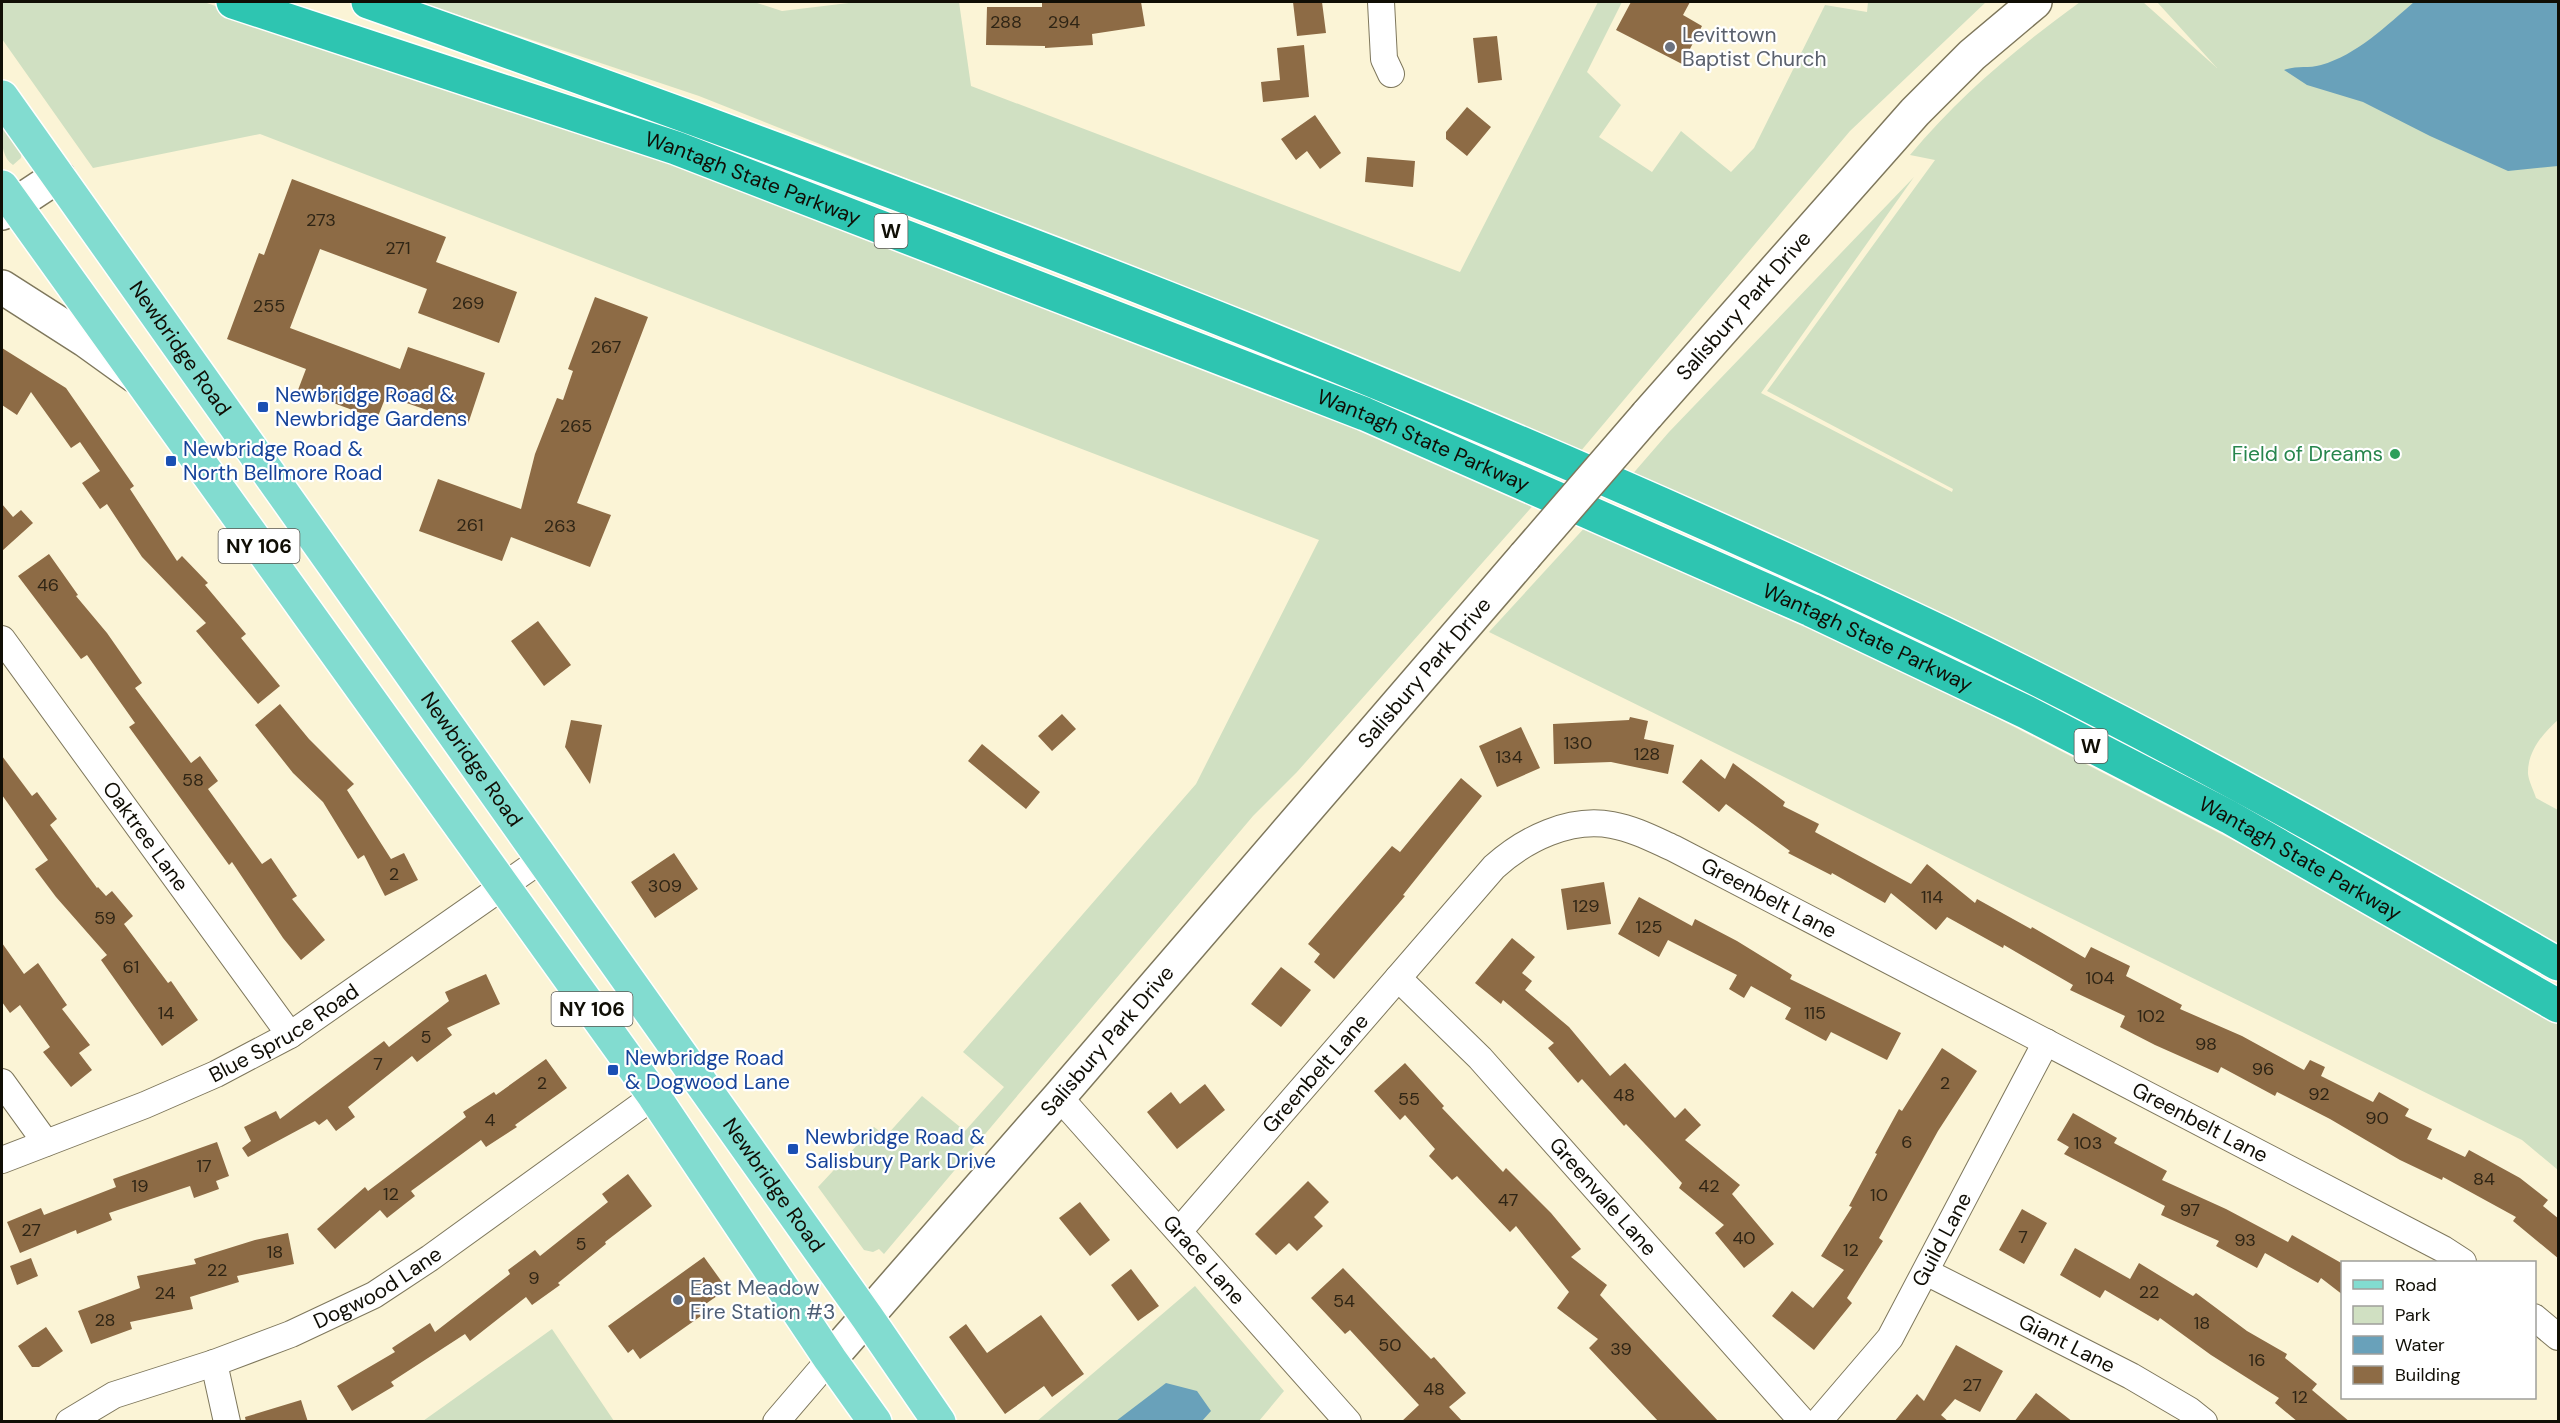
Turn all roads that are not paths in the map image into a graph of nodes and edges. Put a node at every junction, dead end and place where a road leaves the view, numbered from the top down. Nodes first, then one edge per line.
1 (233, 2) edge
2 (368, 2) edge
3 (1381, 2) edge
4 (2035, 2) edge
5 (1391, 74) dead end
6 (2, 97) edge
7 (58, 176) junction
8 (6, 202) edge
9 (2, 287) edge
10 (140, 380) junction
11 (2, 639) edge
12 (542, 859) junction
13 (504, 886) junction
14 (2559, 964) edge
15 (1398, 978) junction
16 (2559, 1006) edge
17 (290, 1035) junction
18 (2046, 1042) junction
19 (2, 1082) edge
20 (654, 1096) junction
21 (1059, 1097) junction
22 (46, 1143) junction
23 (2, 1160) edge
24 (1180, 1230) junction
25 (2460, 1261) edge
26 (1926, 1272) junction
27 (867, 1317) junction
28 (2536, 1318) edge
29 (2559, 1337) edge
30 (830, 1359) junction
31 (214, 1363) junction
32 (69, 1422) edge
33 (227, 1422) edge
34 (776, 1422) edge
35 (875, 1422) edge
36 (939, 1422) edge
37 (1348, 1422) edge
38 (1803, 1422) edge
39 (1818, 1422) edge
40 (2204, 1422) edge

1 - 16 highway, Wantagh State Parkway / W
2 - 14 highway, Wantagh State Parkway / W
3 - 5 street
4 - 21 main road, Salisbury Park Drive, bridge
6 - 7 main road, Newbridge Road / NY 106
7 - 8 main road
7 - 12 main road, Newbridge Road / NY 106
8 - 10 main road, NY 106
9 - 10 main road
10 - 13 main road, NY 106
11 - 17 street, Oaktree Lane
12 - 13 street, Blue Spruce Road
12 - 27 main road, Newbridge Road / NY 106
13 - 17 street, Blue Spruce Road
13 - 20 main road, NY 106
15 - 18 street, Greenbelt Lane
15 - 24 street, Greenbelt Lane
15 - 38 street, Greenvale Lane
17 - 22 street, Blue Spruce Road
18 - 25 street, Greenbelt Lane
18 - 26 street, Guild Lane
19 - 22 street
20 - 30 main road, NY 106
20 - 31 street, Dogwood Lane
21 - 24 street, Grace Lane
21 - 27 main road, Salisbury Park Drive
22 - 23 street, Blue Spruce Road
24 - 37 street, Grace Lane
26 - 39 street, Guild Lane
26 - 40 street, Giant Lane
27 - 30 main road, Salisbury Park Drive
27 - 36 main road, Newbridge Road / NY 106
28 - 29 street
30 - 34 street
30 - 35 main road, NY 106
31 - 32 street, Dogwood Lane
31 - 33 street

